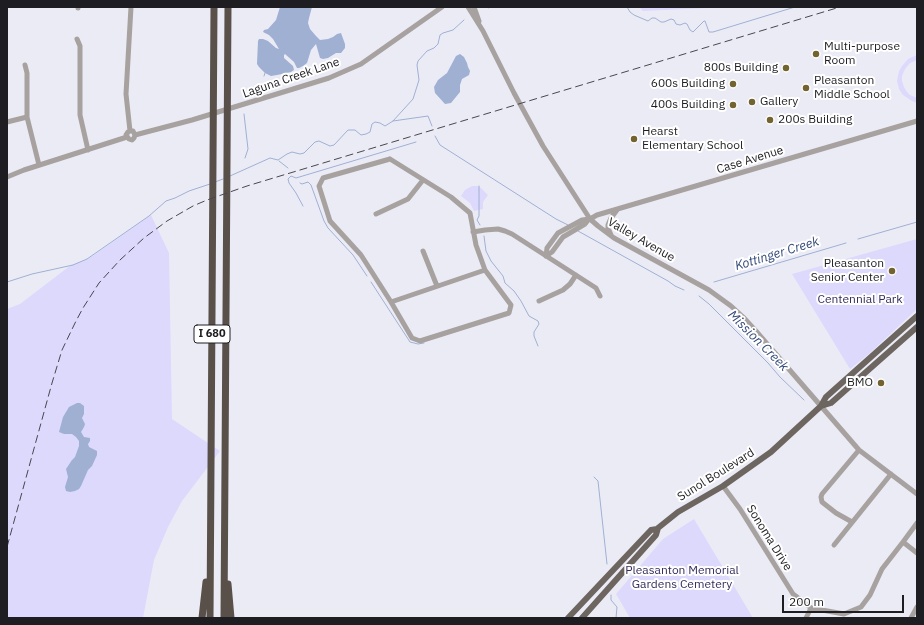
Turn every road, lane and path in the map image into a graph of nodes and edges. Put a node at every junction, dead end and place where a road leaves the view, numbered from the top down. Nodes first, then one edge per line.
1 (131, 7) edge
2 (214, 7) edge
3 (228, 7) edge
4 (447, 7) edge
5 (468, 7) edge
6 (474, 7) edge
7 (441, 8) edge
8 (483, 31) junction
9 (77, 39) dead end
10 (25, 65) dead end
11 (27, 117) junction
12 (917, 121) edge
13 (7, 122) edge
14 (130, 131) junction
15 (135, 134) junction
16 (127, 137) junction
17 (88, 150) junction
18 (39, 165) junction
19 (7, 177) edge
20 (423, 180) junction
21 (618, 210) junction
22 (376, 214) dead end
23 (590, 219) junction
24 (473, 232) junction
25 (611, 236) junction
26 (422, 251) dead end
27 (546, 256) junction
28 (485, 270) junction
29 (576, 275) junction
30 (437, 286) junction
31 (600, 296) dead end
32 (539, 301) dead end
33 (391, 302) junction
34 (917, 316) edge
35 (917, 327) edge
36 (821, 406) junction
37 (859, 450) junction
38 (891, 474) junction
39 (723, 486) junction
40 (917, 494) edge
41 (852, 522) junction
42 (917, 523) edge
43 (657, 529) junction
44 (224, 533) junction
45 (903, 542) junction
46 (834, 545) dead end
47 (636, 546) junction
48 (917, 553) edge
49 (210, 570) junction
50 (618, 577) junction
51 (917, 607) edge
52 (811, 608) junction
53 (845, 616) edge
54 (202, 618) edge
55 (210, 618) edge
56 (224, 618) edge
57 (231, 618) edge
58 (568, 618) edge
59 (582, 618) edge
60 (806, 618) edge
61 (911, 618) edge

1 - 14 street
2 - 49 highway, I 680
3 - 44 highway, I 680
4 - 7 street, Laguna Creek Lane
5 - 8 street, Valley Avenue
6 - 8 street, Valley Avenue
7 - 15 street, Laguna Creek Lane
8 - 23 street, Valley Avenue
9 - 17 street
10 - 11 street
11 - 13 street
11 - 18 street
12 - 21 street, Case Avenue
14 - 15 street
14 - 16 street
15 - 16 street, Laguna Creek Lane
16 - 17 street, Laguna Creek Lane
17 - 18 street, Laguna Creek Lane
18 - 19 street, Laguna Creek Lane
20 - 22 street
20 - 24 street
20 - 33 street
21 - 23 street, Case Avenue
21 - 25 street
23 - 25 street, Valley Avenue
23 - 27 street, Case Avenue
24 - 27 street
24 - 28 street
25 - 36 street, Valley Avenue
26 - 30 street
27 - 29 street
28 - 30 street
28 - 33 street
29 - 31 street
29 - 32 street
30 - 33 street
34 - 36 main road, Sunol Boulevard
35 - 36 main road, Sunol Boulevard
36 - 37 street, Valley Avenue
36 - 39 main road, Sunol Boulevard
37 - 38 street, Valley Avenue
37 - 41 street
38 - 40 street, Valley Avenue
38 - 41 street
39 - 43 main road, Sunol Boulevard
39 - 52 street, Sonoma Drive
41 - 46 street
42 - 45 street, Sonoma Drive
43 - 47 main road, Sunol Boulevard
43 - 50 main road, Sunol Boulevard
44 - 56 highway, I 680
44 - 57 highway
45 - 48 street
45 - 53 street, Sonoma Drive
47 - 50 main road
47 - 58 main road, Sunol Boulevard
49 - 54 highway
49 - 55 highway, I 680
50 - 59 main road, Sunol Boulevard
51 - 61 street
52 - 53 street, Sonoma Drive
52 - 60 street

